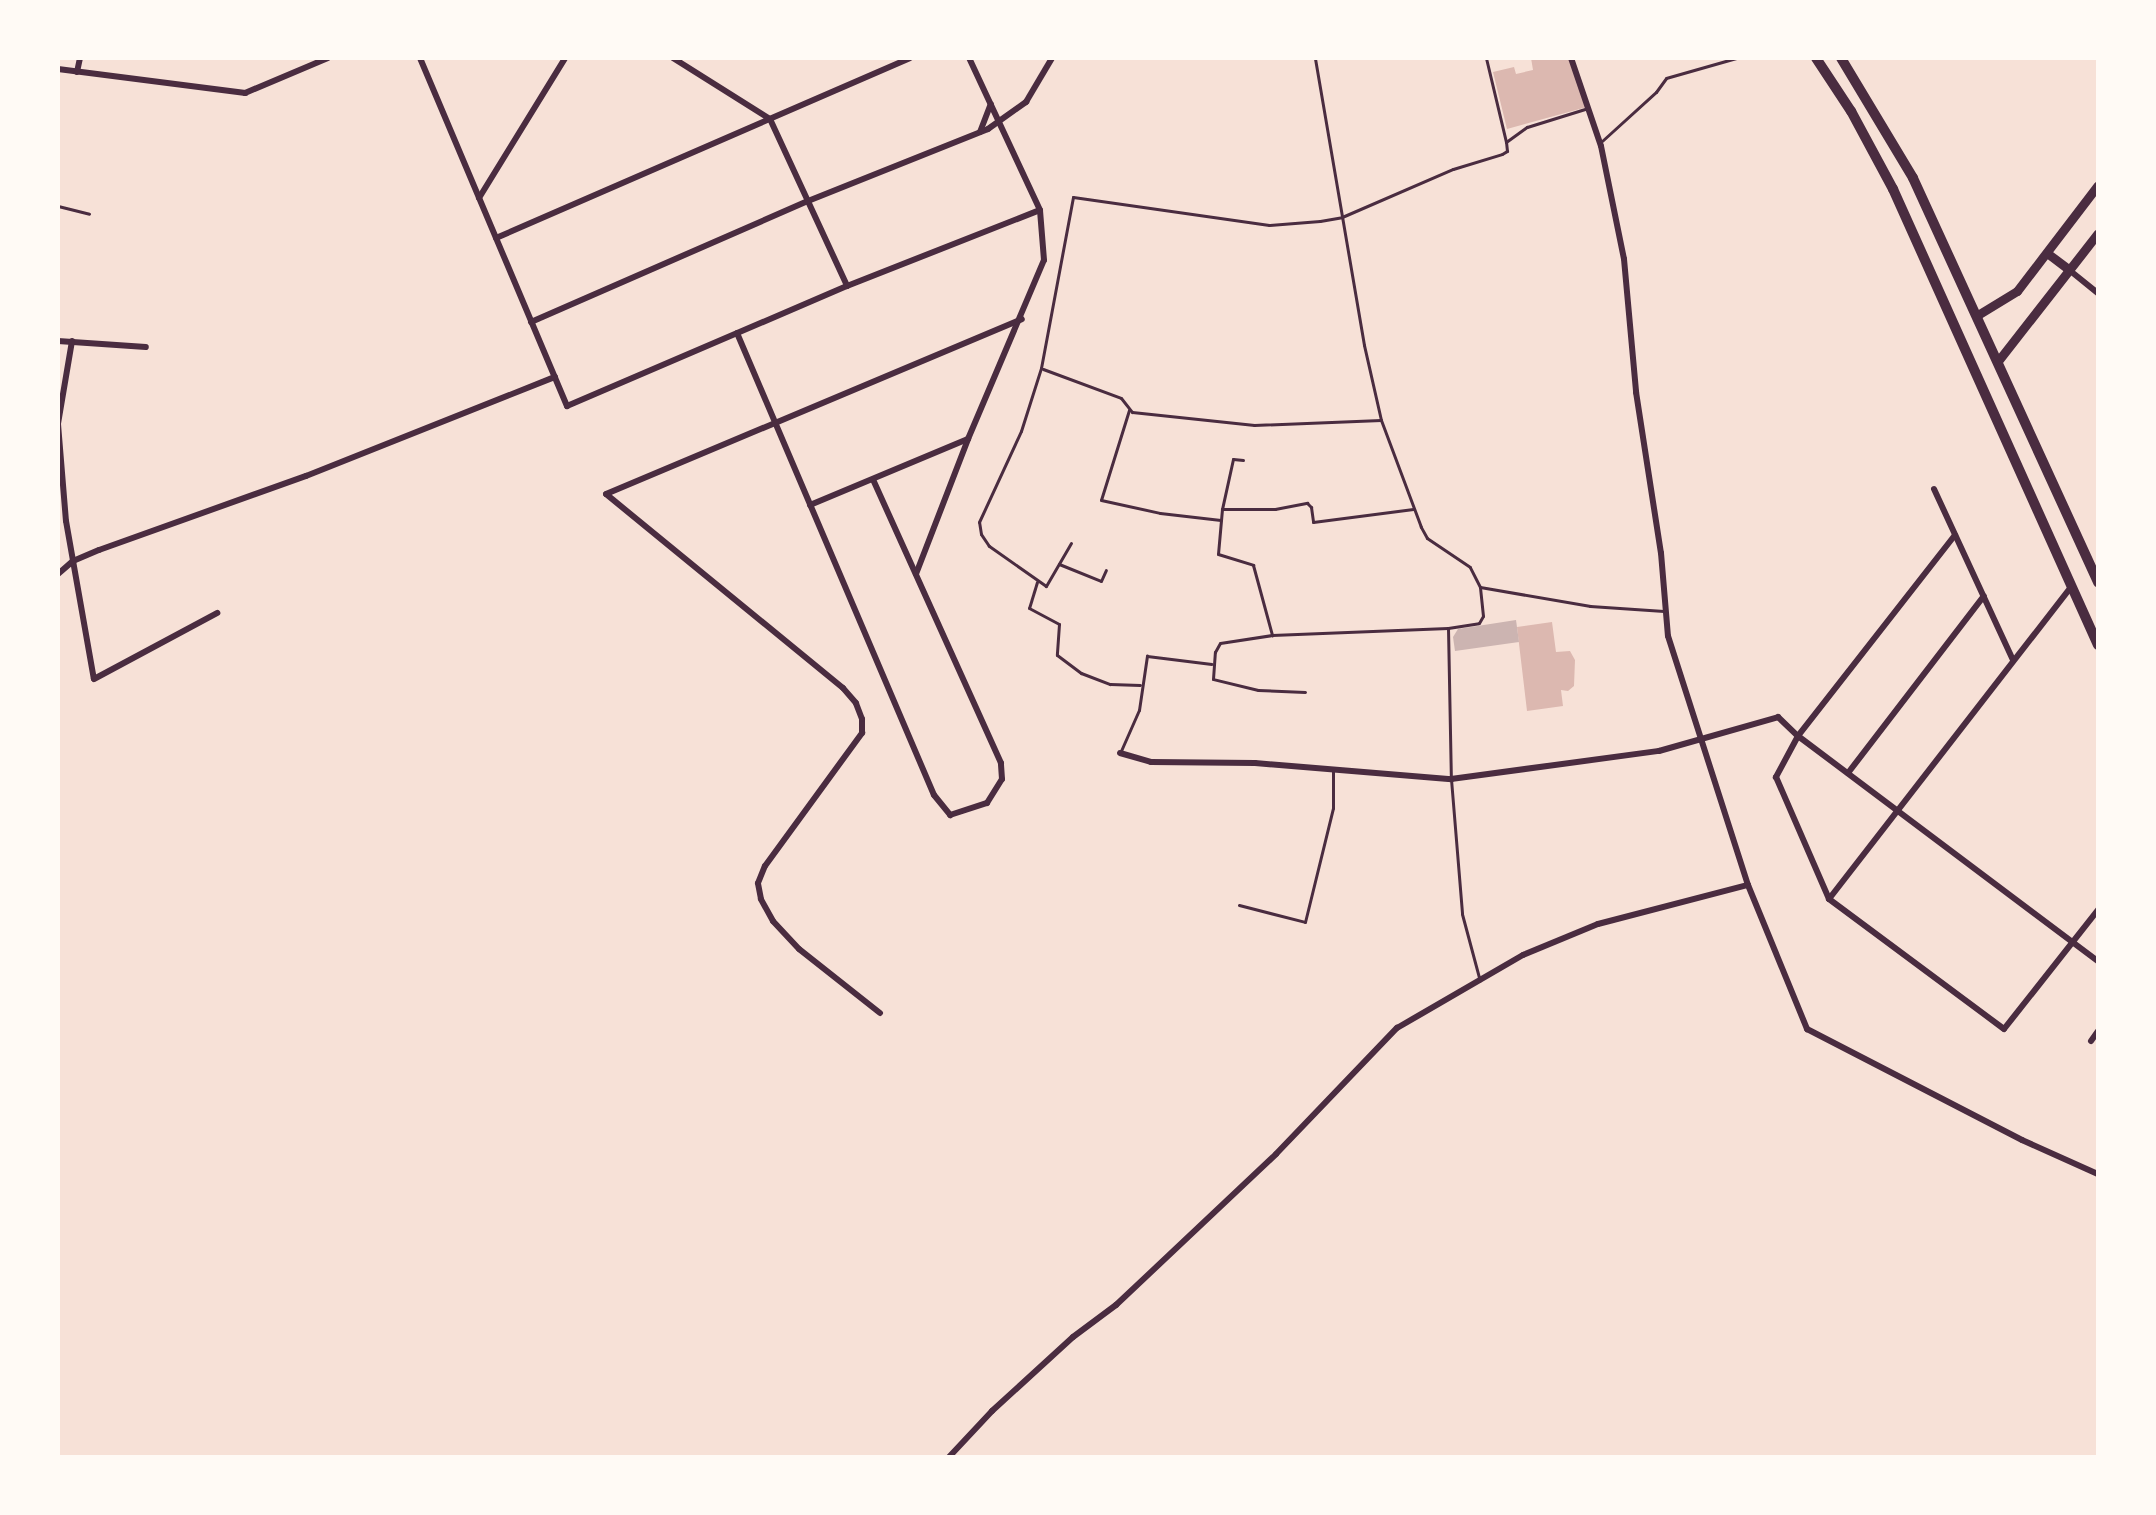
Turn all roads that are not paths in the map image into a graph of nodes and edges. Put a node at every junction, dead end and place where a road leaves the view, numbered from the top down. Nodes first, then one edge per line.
1 (80, 58) edge
2 (328, 58) edge
3 (420, 58) edge
4 (429, 58) edge
5 (565, 58) edge
6 (673, 58) edge
7 (910, 58) edge
8 (969, 58) edge
9 (1052, 58) edge
10 (1315, 58) edge
11 (1486, 58) edge
12 (1571, 58) edge
13 (1736, 58) edge
14 (1816, 58) edge
15 (1843, 59) edge
16 (423, 66) junction
17 (58, 69) edge
18 (77, 72) junction
19 (1826, 73) junction
20 (991, 104) junction
21 (1588, 108) junction
22 (770, 119) junction
23 (1000, 123) junction
24 (980, 132) junction
25 (1506, 142) junction
26 (1600, 143) junction
27 (2098, 185) edge
28 (479, 198) junction
29 (808, 201) junction
30 (58, 206) edge
31 (1040, 210) junction
32 (89, 214) dead end
33 (1342, 217) junction
34 (2098, 233) edge
35 (496, 238) junction
36 (2047, 253) junction
37 (2068, 269) junction
38 (847, 286) junction
39 (2098, 293) edge
40 (1976, 316) junction
41 (1022, 319) junction
42 (531, 322) junction
43 (737, 333) junction
44 (58, 341) edge
45 (72, 341) junction
46 (146, 347) dead end
47 (1998, 361) junction
48 (1041, 368) junction
49 (555, 377) junction
50 (1129, 410) junction
51 (1381, 420) junction
52 (775, 422) junction
53 (58, 424) edge
54 (968, 439) junction
55 (1243, 460) dead end
56 (873, 480) junction
57 (1934, 489) dead end
58 (810, 505) junction
59 (1222, 509) junction
60 (1414, 509) junction
61 (1221, 520) junction
62 (1955, 535) junction
63 (1071, 543) dead end
64 (73, 561) junction
65 (1059, 564) junction
66 (1106, 570) dead end
67 (58, 574) edge
68 (916, 574) junction
69 (1037, 582) junction
70 (2098, 583) edge
71 (2072, 586) junction
72 (1480, 587) junction
73 (1984, 596) junction
74 (1664, 611) junction
75 (217, 613) dead end
76 (1448, 628) junction
77 (1272, 635) junction
78 (2098, 645) edge
79 (2013, 660) junction
80 (1212, 664) junction
81 (1140, 685) junction
82 (1305, 692) dead end
83 (1798, 736) junction
84 (1704, 740) junction
85 (1120, 753) joint
86 (1333, 771) junction
87 (1848, 773) junction
88 (1451, 779) junction
89 (1898, 810) junction
90 (1748, 885) junction
91 (1829, 899) junction
92 (1239, 905) dead end
93 (2098, 910) edge
94 (2073, 942) junction
95 (2098, 961) edge
96 (1480, 981) junction
97 (880, 1013) dead end
98 (2098, 1031) edge
99 (2091, 1041) dead end
100 (2098, 1174) edge
101 (949, 1457) edge

1 - 18 street
2 - 18 street
3 - 16 street
4 - 16 street
5 - 28 street
6 - 22 street
7 - 22 street
8 - 20 street
9 - 23 street
10 - 33 lane
11 - 25 lane
12 - 21 street
13 - 26 lane
14 - 19 main road
15 - 19 lane
15 - 40 main road
16 - 28 street
17 - 18 street
19 - 71 main road
20 - 23 street
20 - 24 street
21 - 25 lane
21 - 26 street
22 - 29 street
22 - 35 street
23 - 24 street
23 - 31 street
24 - 29 street
25 - 33 lane
26 - 74 street
27 - 36 main road
28 - 35 street
29 - 38 street
29 - 42 street
30 - 32 lane
31 - 38 street
31 - 41 street
33 - 48 lane
33 - 51 lane
34 - 37 main road
35 - 42 street
36 - 37 main road
36 - 40 main road
37 - 39 street
37 - 47 main road
38 - 43 street
40 - 47 main road
41 - 52 street
41 - 54 street
42 - 49 street
43 - 49 street
43 - 52 street
44 - 45 street
45 - 46 street
45 - 53 street
47 - 70 main road
48 - 50 lane
48 - 69 lane
49 - 64 street
50 - 51 lane
50 - 61 lane
51 - 60 lane
52 - 58 street
52 - 97 street
53 - 64 street
54 - 56 street
54 - 68 street
55 - 59 lane
56 - 58 street
56 - 68 street
57 - 62 street
58 - 68 street
59 - 60 lane
59 - 61 lane
60 - 72 lane
61 - 77 lane
62 - 73 street
62 - 83 street
63 - 65 lane
64 - 67 street
64 - 75 street
65 - 66 lane
65 - 69 lane
69 - 81 lane
71 - 78 main road
71 - 79 street
72 - 74 lane
72 - 76 lane
73 - 79 street
73 - 87 street
74 - 84 street
76 - 77 lane
76 - 88 lane
77 - 80 lane
79 - 89 street
80 - 81 lane
80 - 82 lane
81 - 85 lane
83 - 84 street
83 - 87 street
83 - 91 street
84 - 88 street
84 - 90 street
85 - 86 street
86 - 88 street
86 - 92 lane
87 - 89 street
88 - 96 lane
89 - 91 street
89 - 94 street
90 - 96 street
90 - 100 street
91 - 94 street
93 - 94 street
94 - 95 street
96 - 101 street
98 - 99 street

